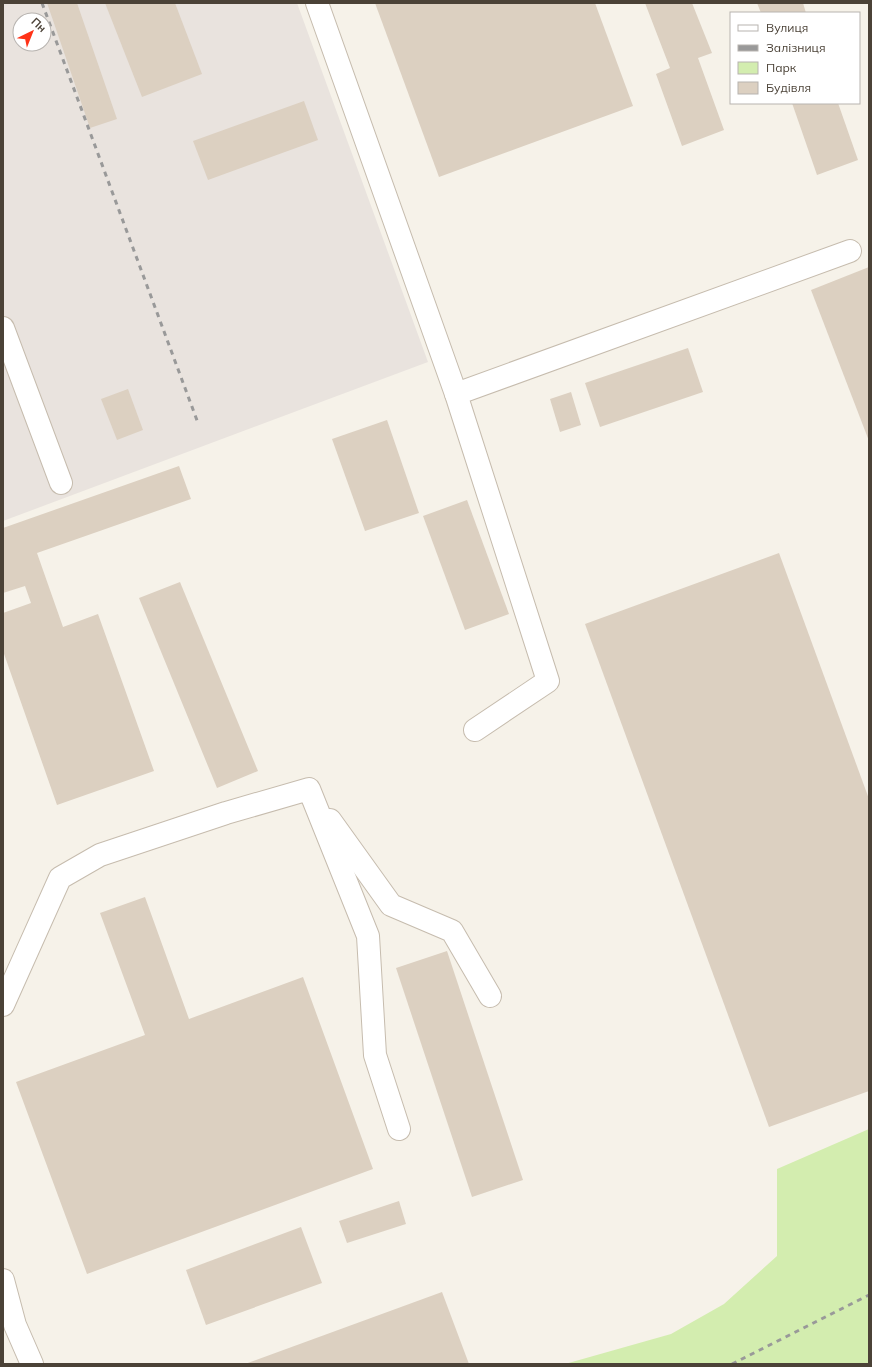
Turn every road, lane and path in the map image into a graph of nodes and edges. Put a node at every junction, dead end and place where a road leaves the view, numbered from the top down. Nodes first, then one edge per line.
1 (318, 3) edge
2 (850, 250) dead end
3 (3, 328) edge
4 (456, 394) junction
5 (61, 482) dead end
6 (476, 730) dead end
7 (309, 789) junction
8 (490, 996) dead end
9 (3, 1005) edge
10 (400, 1129) dead end
11 (3, 1280) edge
12 (32, 1364) edge

1 - 4 street
2 - 4 street
3 - 5 street
4 - 6 street
7 - 8 street
7 - 9 street
7 - 10 street
11 - 12 street

